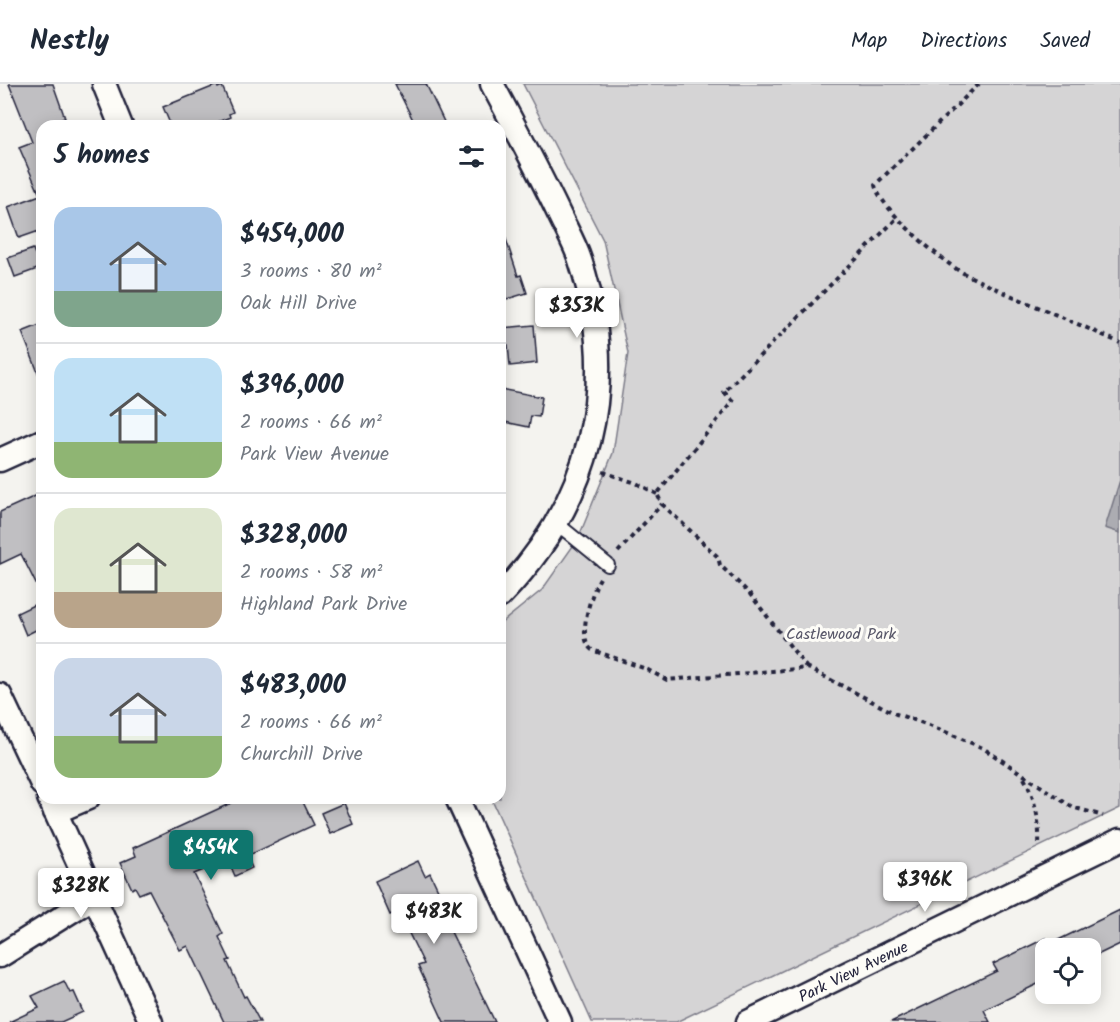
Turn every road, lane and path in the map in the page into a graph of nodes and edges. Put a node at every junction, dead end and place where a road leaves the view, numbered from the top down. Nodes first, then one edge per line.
1 (104, 84) edge
2 (492, 84) edge
3 (979, 84) edge
4 (118, 120) edge
5 (896, 219) junction
6 (1120, 343) edge
7 (36, 444) edge
8 (0, 460) edge
9 (602, 472) dead end
10 (657, 494) junction
11 (662, 504) junction
12 (555, 522) junction
13 (608, 565) junction
14 (506, 590) edge
15 (808, 668) junction
16 (0, 695) edge
17 (36, 771) edge
18 (1022, 774) junction
19 (460, 804) edge
20 (52, 805) edge
21 (1103, 816) dead end
22 (1120, 840) edge
23 (1039, 847) dead end
24 (94, 897) junction
25 (0, 956) edge
26 (151, 1022) edge
27 (560, 1022) edge
28 (748, 1022) edge

1 - 4 street
2 - 12 street
3 - 5 path
5 - 6 path
5 - 10 path
7 - 8 street
9 - 10 path
10 - 11 path
11 - 13 path
11 - 15 path
12 - 13 lane
12 - 14 street
13 - 15 path
15 - 18 path
16 - 17 street
18 - 21 path
18 - 23 path
19 - 27 street
20 - 24 street
22 - 28 street, Park View Avenue
24 - 25 street
24 - 26 street

